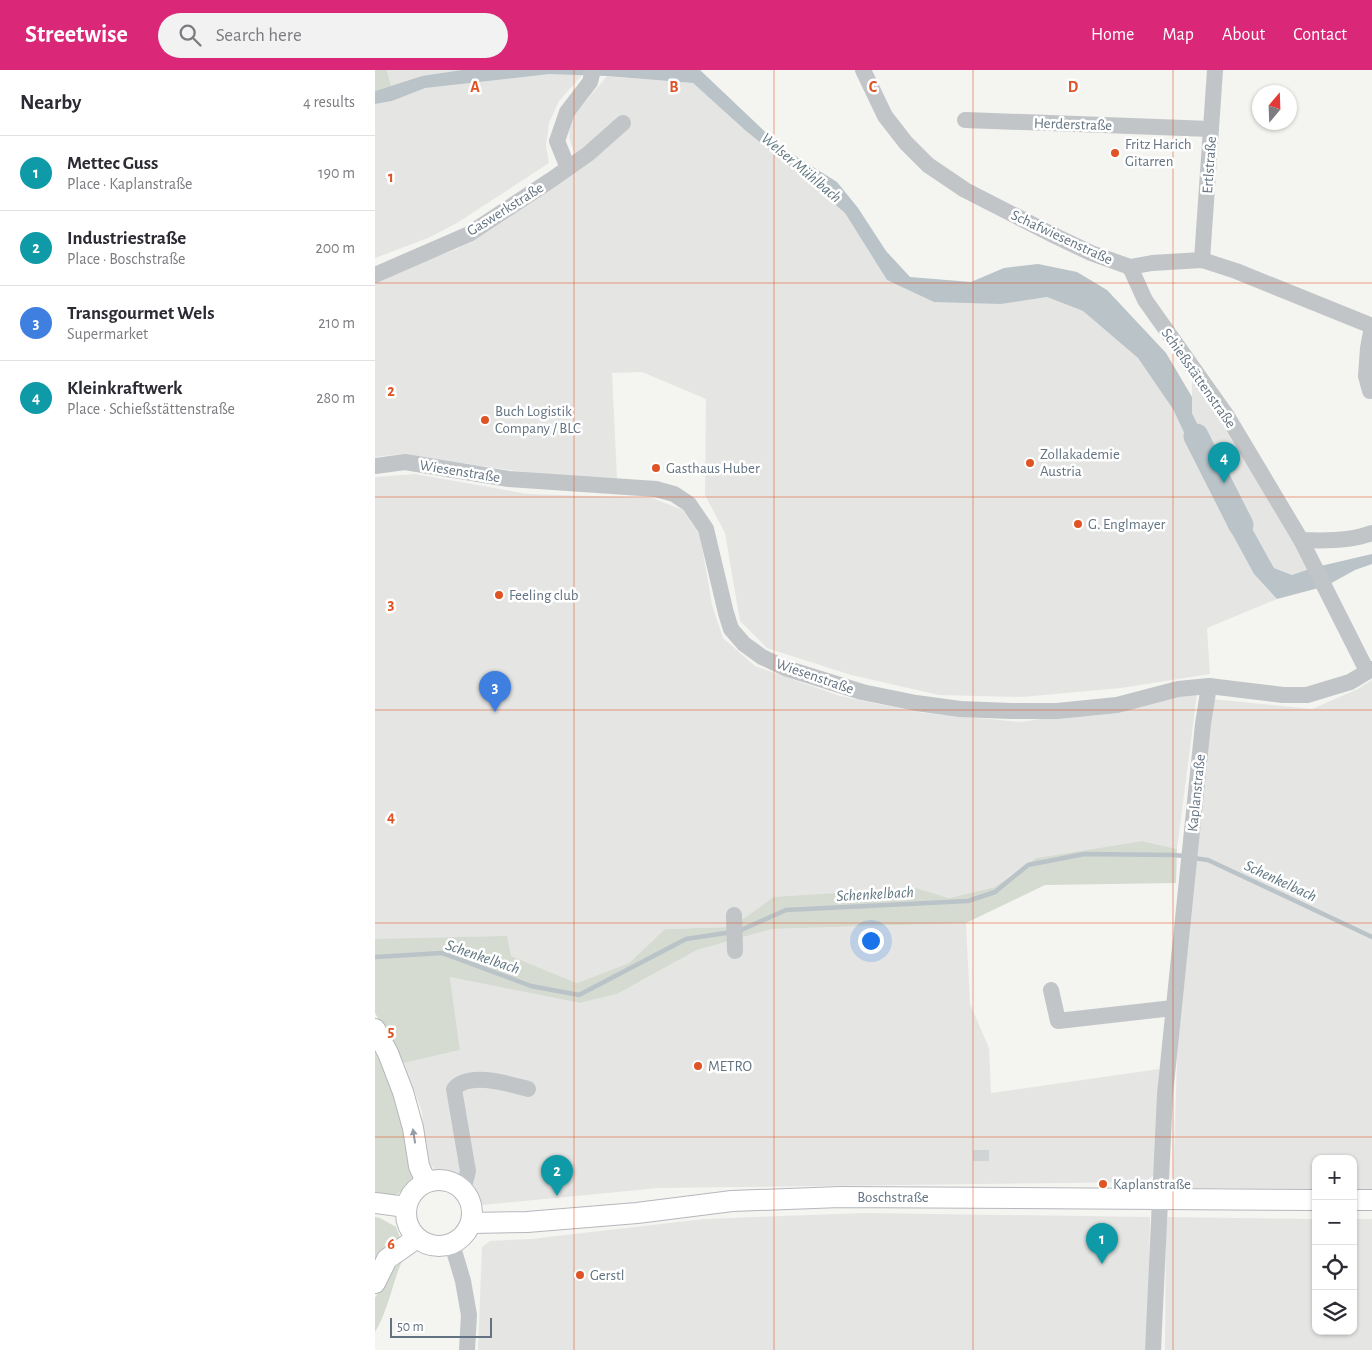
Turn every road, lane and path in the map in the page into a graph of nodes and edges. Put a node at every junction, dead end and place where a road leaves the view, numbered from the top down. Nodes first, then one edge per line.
1 (863, 70) edge
2 (1215, 70) edge
3 (593, 73) edge
4 (965, 120) dead end
5 (623, 123) dead end
6 (1211, 129) junction
7 (568, 168) junction
8 (1202, 260) junction
9 (1131, 267) junction
10 (375, 275) edge
11 (1372, 326) edge
12 (1370, 391) dead end
13 (375, 466) edge
14 (1372, 533) edge
15 (1301, 540) junction
16 (1370, 670) edge
17 (1209, 686) junction
18 (734, 915) dead end
19 (735, 951) dead end
20 (1051, 990) dead end
21 (1173, 1008) junction
22 (375, 1029) edge
23 (528, 1089) dead end
24 (426, 1182) junction
25 (463, 1190) junction
26 (1160, 1199) junction
27 (1312, 1200) edge
28 (1357, 1200) edge
29 (1372, 1200) edge
30 (375, 1203) edge
31 (406, 1207) junction
32 (471, 1223) junction
33 (417, 1238) junction
34 (452, 1244) junction
35 (375, 1284) edge
36 (467, 1350) edge
37 (1153, 1350) edge

1 - 9 street, Schafwiesenstraße
2 - 6 street, Ertlstraße
3 - 7 street
4 - 6 street, Herderstraße
5 - 7 street, Gaswerkstraße
6 - 8 street, Ertlstraße
7 - 10 street, Gaswerkstraße
8 - 9 street, Schafwiesenstraße
8 - 11 street, Schafwiesenstraße
9 - 15 street, Schießstättenstraße
11 - 12 street
13 - 17 street, Wiesenstraße
14 - 15 street
15 - 16 street, Schießstättenstraße
16 - 17 street, Schießstättenstraße
17 - 21 street, Kaplanstraße
18 - 19 street
20 - 21 street
21 - 26 street, Kaplanstraße
24 -> 22 main road
23 - 25 street
24 - 25 main road
24 - 31 main road
25 - 32 main road
26 - 27 main road, Boschstraße
26 - 32 main road, Boschstraße
26 - 37 street, Kaplanstraße
28 - 29 main road
30 - 31 main road
31 - 33 main road
32 - 34 main road
33 - 34 main road
33 - 35 main road
34 - 36 street

